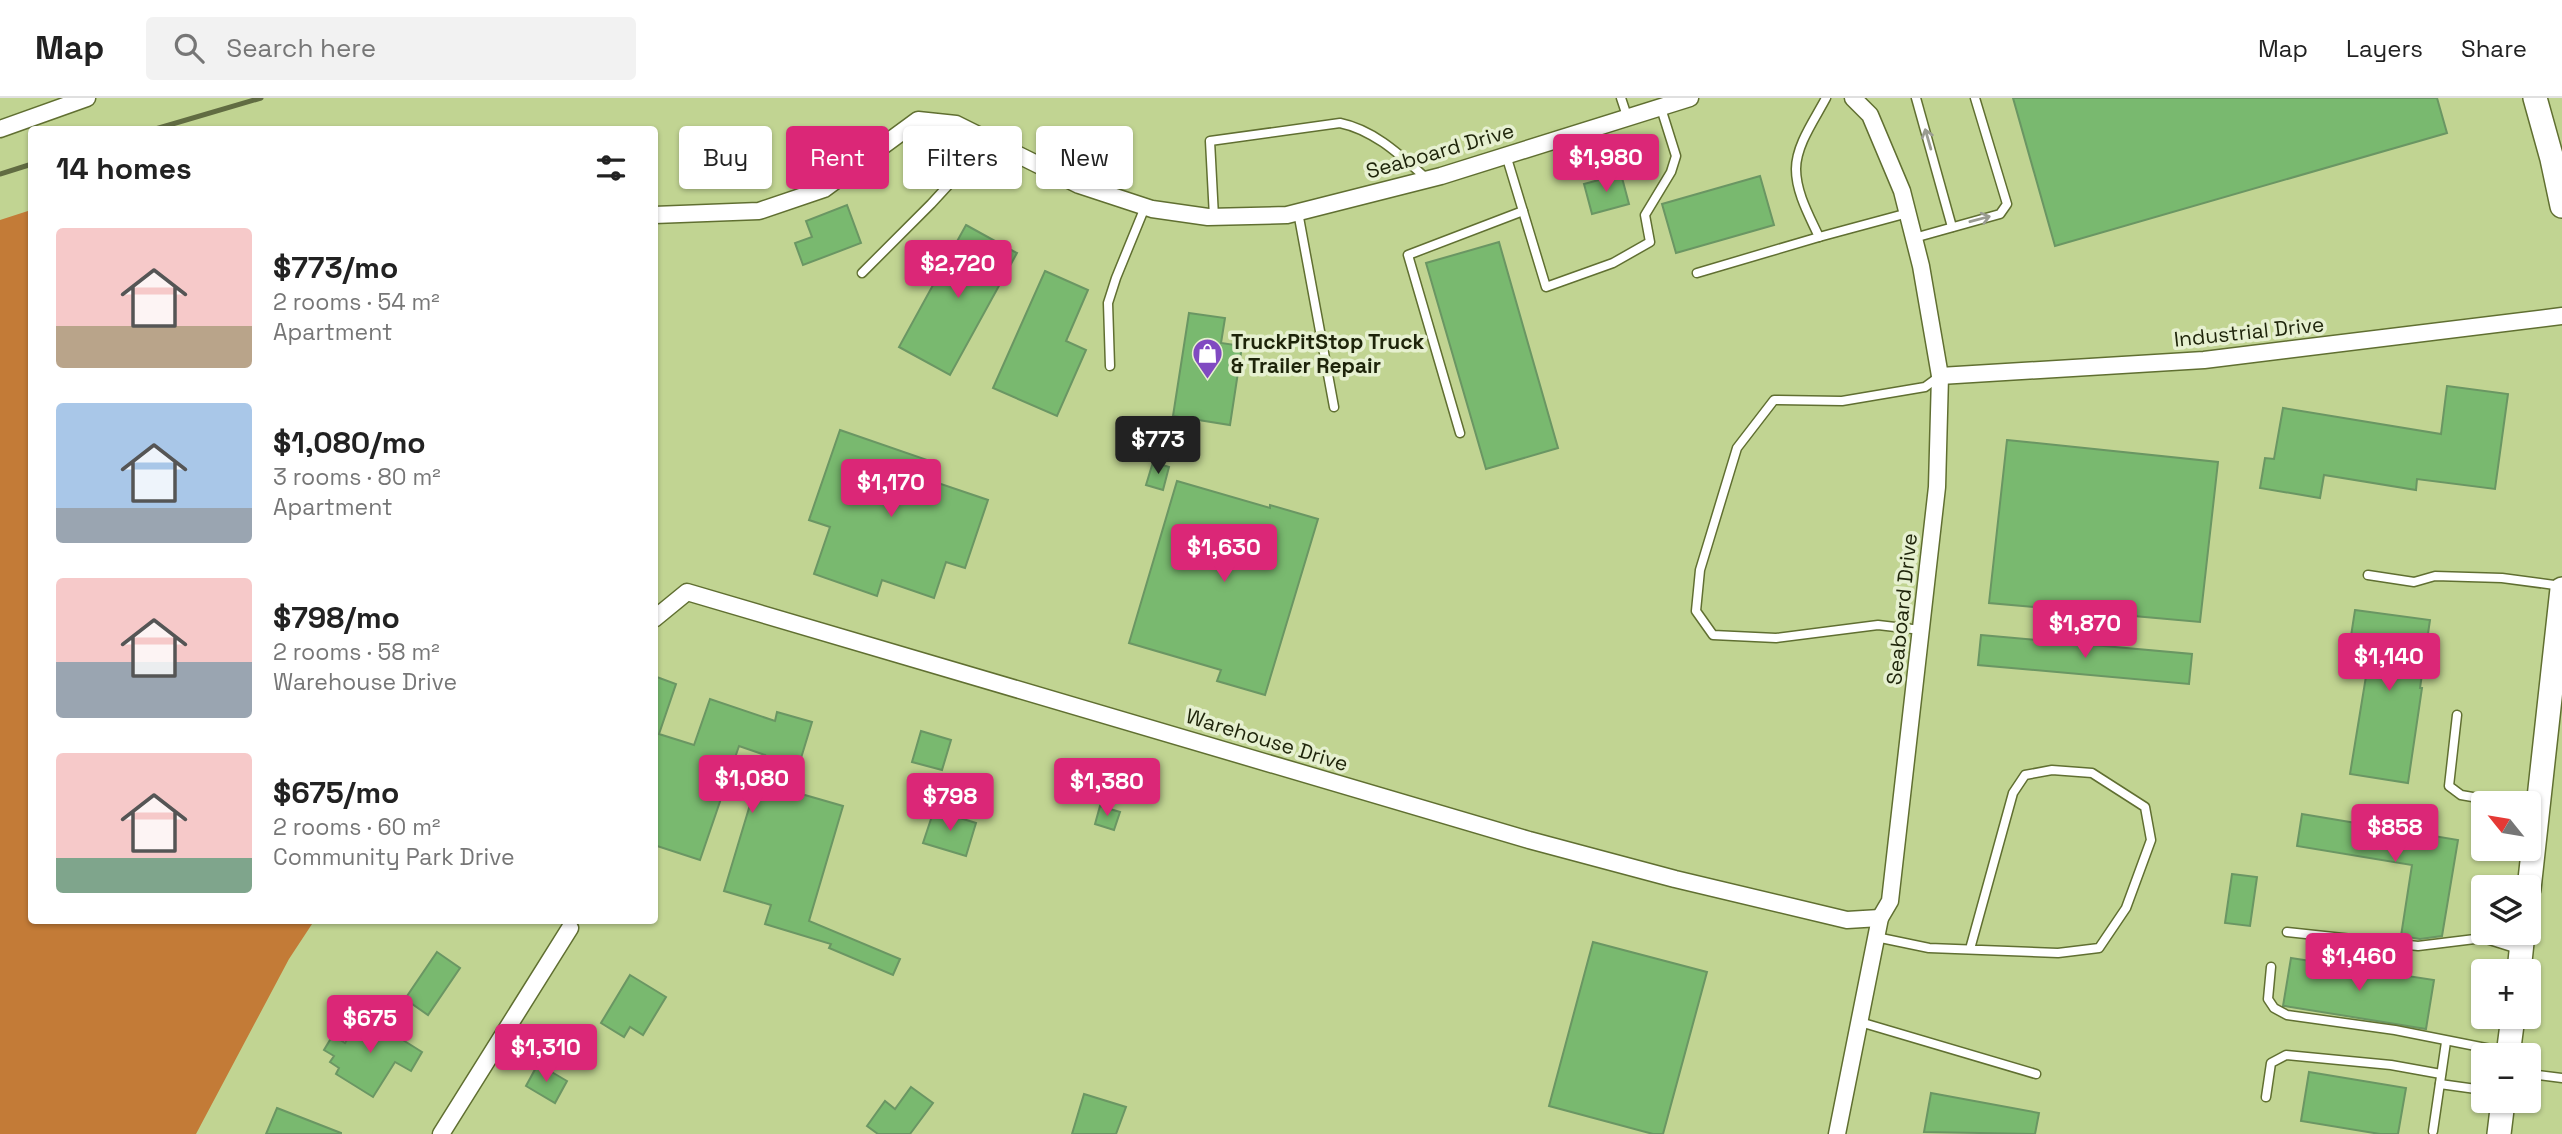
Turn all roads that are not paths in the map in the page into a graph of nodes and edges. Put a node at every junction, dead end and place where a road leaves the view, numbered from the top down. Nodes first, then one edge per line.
1 (88, 98) edge
2 (1621, 98) edge
3 (1690, 98) edge
4 (1826, 98) edge
5 (1853, 98) edge
6 (1916, 98) edge
7 (1975, 98) edge
8 (2535, 98) edge
9 (1660, 106) junction
10 (1627, 116) junction
11 (910, 126) edge
12 (960, 126) edge
13 (0, 129) edge
14 (903, 131) edge
15 (1506, 155) junction
16 (1022, 157) edge
17 (1427, 179) junction
18 (943, 189) edge
19 (2562, 206) edge
20 (1145, 207) junction
21 (1523, 211) junction
22 (1298, 212) junction
23 (1908, 213) junction
24 (658, 215) edge
25 (1214, 217) junction
26 (1952, 227) junction
27 (1819, 237) junction
28 (1914, 237) junction
29 (862, 273) dead end
30 (1697, 273) dead end
31 (2562, 316) edge
32 (1110, 366) dead end
33 (1940, 376) junction
34 (1334, 407) dead end
35 (1460, 433) dead end
36 (2368, 575) dead end
37 (2562, 587) edge
38 (658, 616) edge
39 (1921, 630) junction
40 (2559, 637) edge
41 (2457, 715) dead end
42 (2535, 791) edge
43 (2471, 797) edge
44 (1880, 918) junction
45 (570, 928) dead end
46 (2287, 932) dead end
47 (1876, 937) junction
48 (2471, 939) edge
49 (1970, 949) junction
50 (2270, 967) dead end
51 (1860, 1022) junction
52 (2446, 1042) junction
53 (2471, 1047) edge
54 (2562, 1072) edge
55 (2036, 1074) dead end
56 (2441, 1074) junction
57 (2541, 1075) edge
58 (2562, 1078) edge
59 (2440, 1084) junction
60 (2471, 1088) edge
61 (2266, 1097) dead end
62 (2502, 1113) edge
63 (2433, 1131) dead end
64 (441, 1134) edge
65 (1837, 1134) edge
66 (2499, 1134) edge

1 - 13 street
2 - 10 lane
3 - 9 street, Seaboard Drive
4 - 27 lane
5 - 23 street, Seaboard Drive
26 -> 6 lane
26 -> 7 lane
8 - 19 main road
9 - 10 street, Seaboard Drive
9 - 21 lane
10 - 15 street, Seaboard Drive
11 - 12 street, Seaboard Drive
14 - 24 street, Seaboard Drive
15 - 17 street, Seaboard Drive
15 - 21 lane
16 - 20 street, Seaboard Drive
17 - 22 street, Seaboard Drive
17 - 25 lane
18 - 29 lane
20 - 25 street, Seaboard Drive
20 - 32 lane
21 - 35 lane
22 - 25 street, Seaboard Drive
22 - 34 lane
23 - 27 lane
23 - 28 street, Seaboard Drive
26 - 28 lane
27 - 30 lane
28 - 33 street, Seaboard Drive
31 - 33 street, Industrial Drive
33 - 39 street, Seaboard Drive
33 - 39 lane
36 - 37 lane
37 - 40 main road
38 - 44 street, Warehouse Drive
39 - 44 street, Seaboard Drive
40 - 42 main road
41 - 43 lane
44 - 47 street, Seaboard Drive
45 - 64 street
46 - 48 lane
47 - 49 lane
47 - 51 street, Seaboard Drive
49 - 49 lane
50 - 52 lane
51 - 55 lane
51 - 65 street, Seaboard Drive
52 - 53 lane
52 - 56 lane
54 - 58 lane
56 - 59 lane
56 - 61 lane
57 - 58 lane
59 - 60 lane
59 - 63 lane
62 - 66 main road

